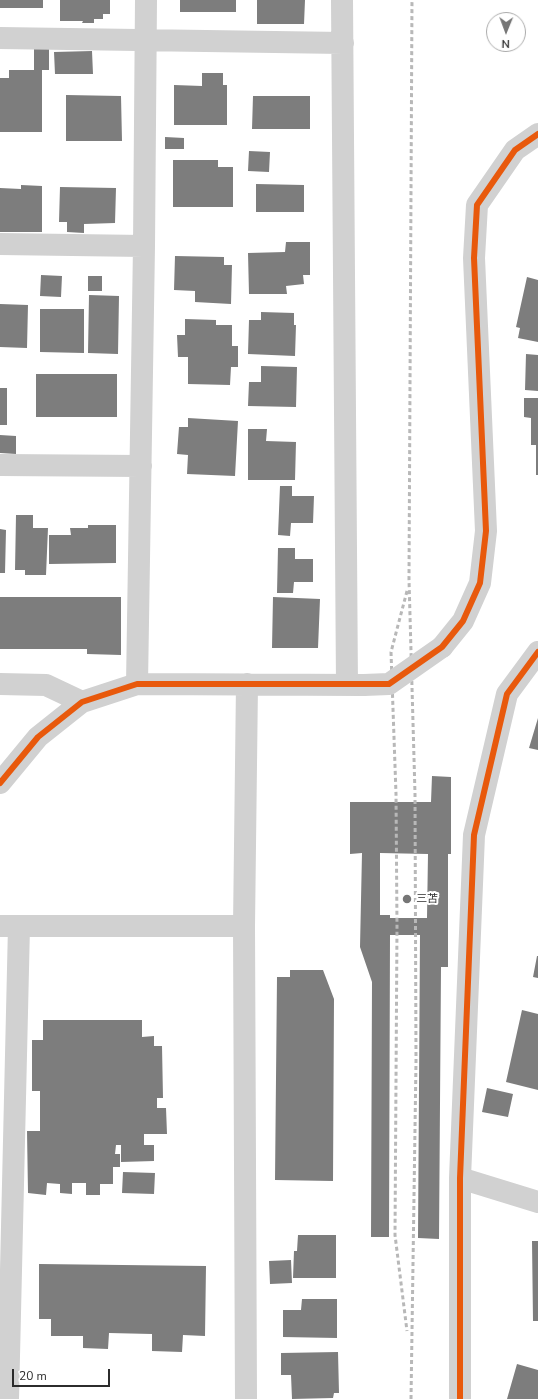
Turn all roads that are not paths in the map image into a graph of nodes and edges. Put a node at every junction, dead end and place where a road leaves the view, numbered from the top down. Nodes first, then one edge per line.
1 (146, 0) edge
2 (342, 0) edge
3 (0, 38) edge
4 (145, 40) junction
5 (342, 43) junction
6 (538, 134) edge
7 (0, 244) edge
8 (144, 246) junction
9 (0, 465) edge
10 (141, 466) junction
11 (538, 652) edge
12 (0, 684) edge
13 (137, 684) junction
14 (247, 684) junction
15 (355, 685) junction
16 (82, 702) junction
17 (0, 783) edge
18 (10, 926) edge
19 (244, 926) junction
20 (460, 1178) junction
21 (538, 1202) edge
22 (8, 1399) edge
23 (246, 1399) edge
24 (460, 1399) edge

1 - 4 street
2 - 5 street
3 - 4 street
4 - 5 street
4 - 8 street
5 - 15 street
6 - 15 street, bridge
7 - 8 street
8 - 10 street
9 - 10 street
10 - 13 street
11 - 20 street
12 - 16 street
13 - 14 street
13 - 16 street
14 - 15 street
14 - 19 street
16 - 17 street
18 - 19 street
18 - 22 street
19 - 23 street
20 - 21 street
20 - 24 street

